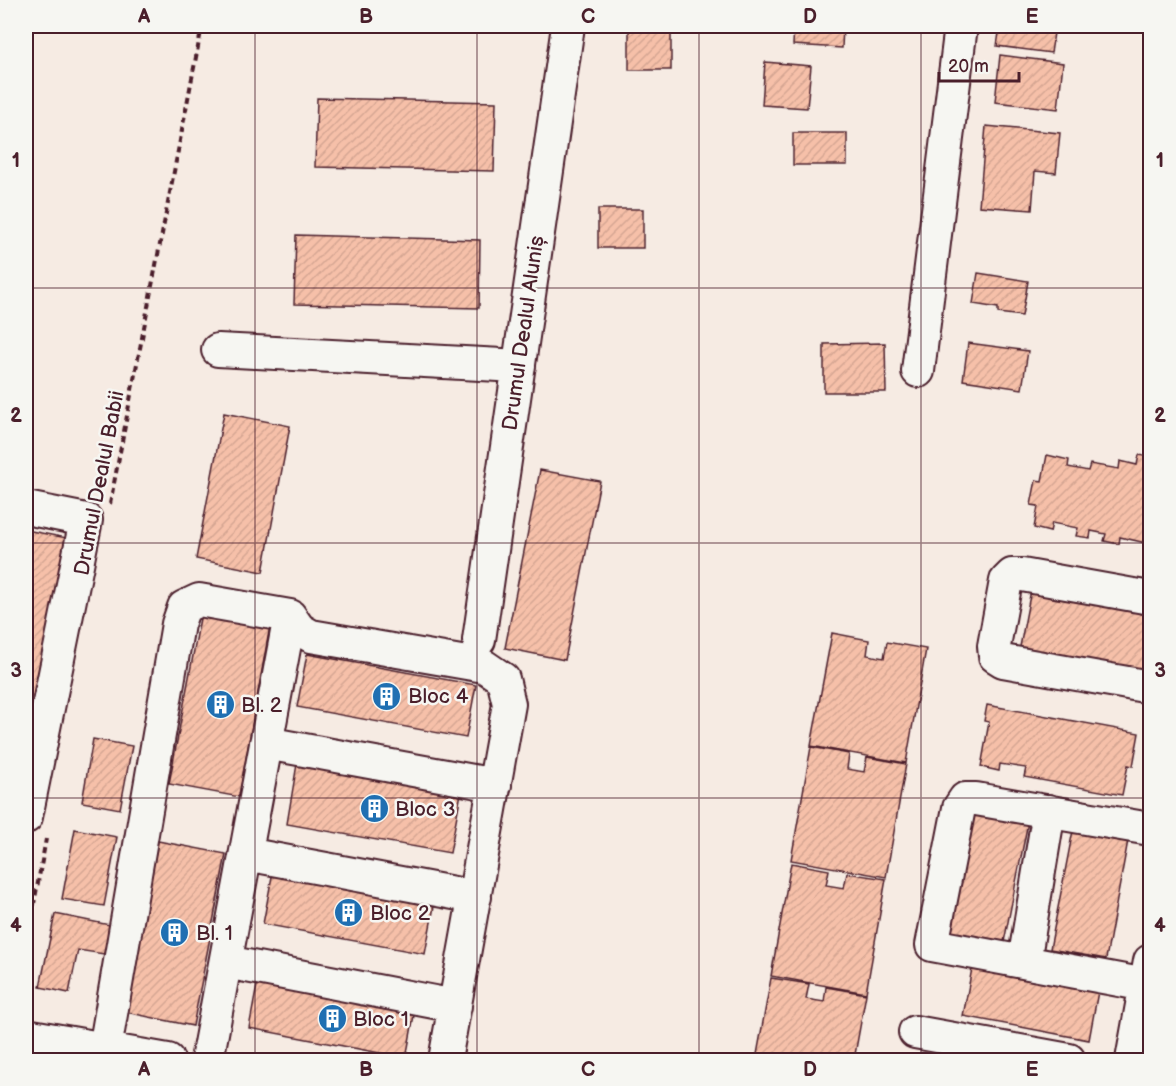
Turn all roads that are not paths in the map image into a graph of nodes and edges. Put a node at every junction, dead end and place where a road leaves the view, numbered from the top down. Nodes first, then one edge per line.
1 (568, 26) edge
2 (961, 26) edge
3 (218, 350) dead end
4 (519, 366) junction
5 (918, 371) dead end
6 (26, 507) edge
7 (1150, 598) edge
8 (290, 616) junction
9 (478, 640) dead end
10 (1150, 687) edge
11 (266, 743) junction
12 (495, 785) junction
13 (1049, 812) junction
14 (37, 824) edge
15 (1150, 829) edge
16 (246, 854) junction
17 (475, 897) junction
18 (226, 962) junction
19 (1024, 962) junction
20 (1148, 973) edge
21 (455, 1006) junction
22 (1144, 1030) edge
23 (915, 1032) dead end
24 (26, 1035) edge
25 (92, 1052) edge
26 (168, 1060) edge
27 (207, 1060) edge
28 (446, 1060) edge
29 (1069, 1060) edge
30 (1132, 1060) edge

1 - 4 street, Drumul Dealul Aluniș
2 - 5 street
3 - 4 street
4 - 9 street, Drumul Dealul Aluniș
6 - 14 street
7 - 10 street
8 - 11 street
8 - 12 street
8 - 25 street
11 - 12 street
11 - 16 street
12 - 17 street
13 - 15 street
13 - 19 street
13 - 19 street
16 - 17 street
16 - 18 street
17 - 21 street
18 - 21 street
18 - 27 street
19 - 20 street
20 - 22 street
21 - 28 street
22 - 30 street
23 - 29 street
24 - 25 street
25 - 26 street

